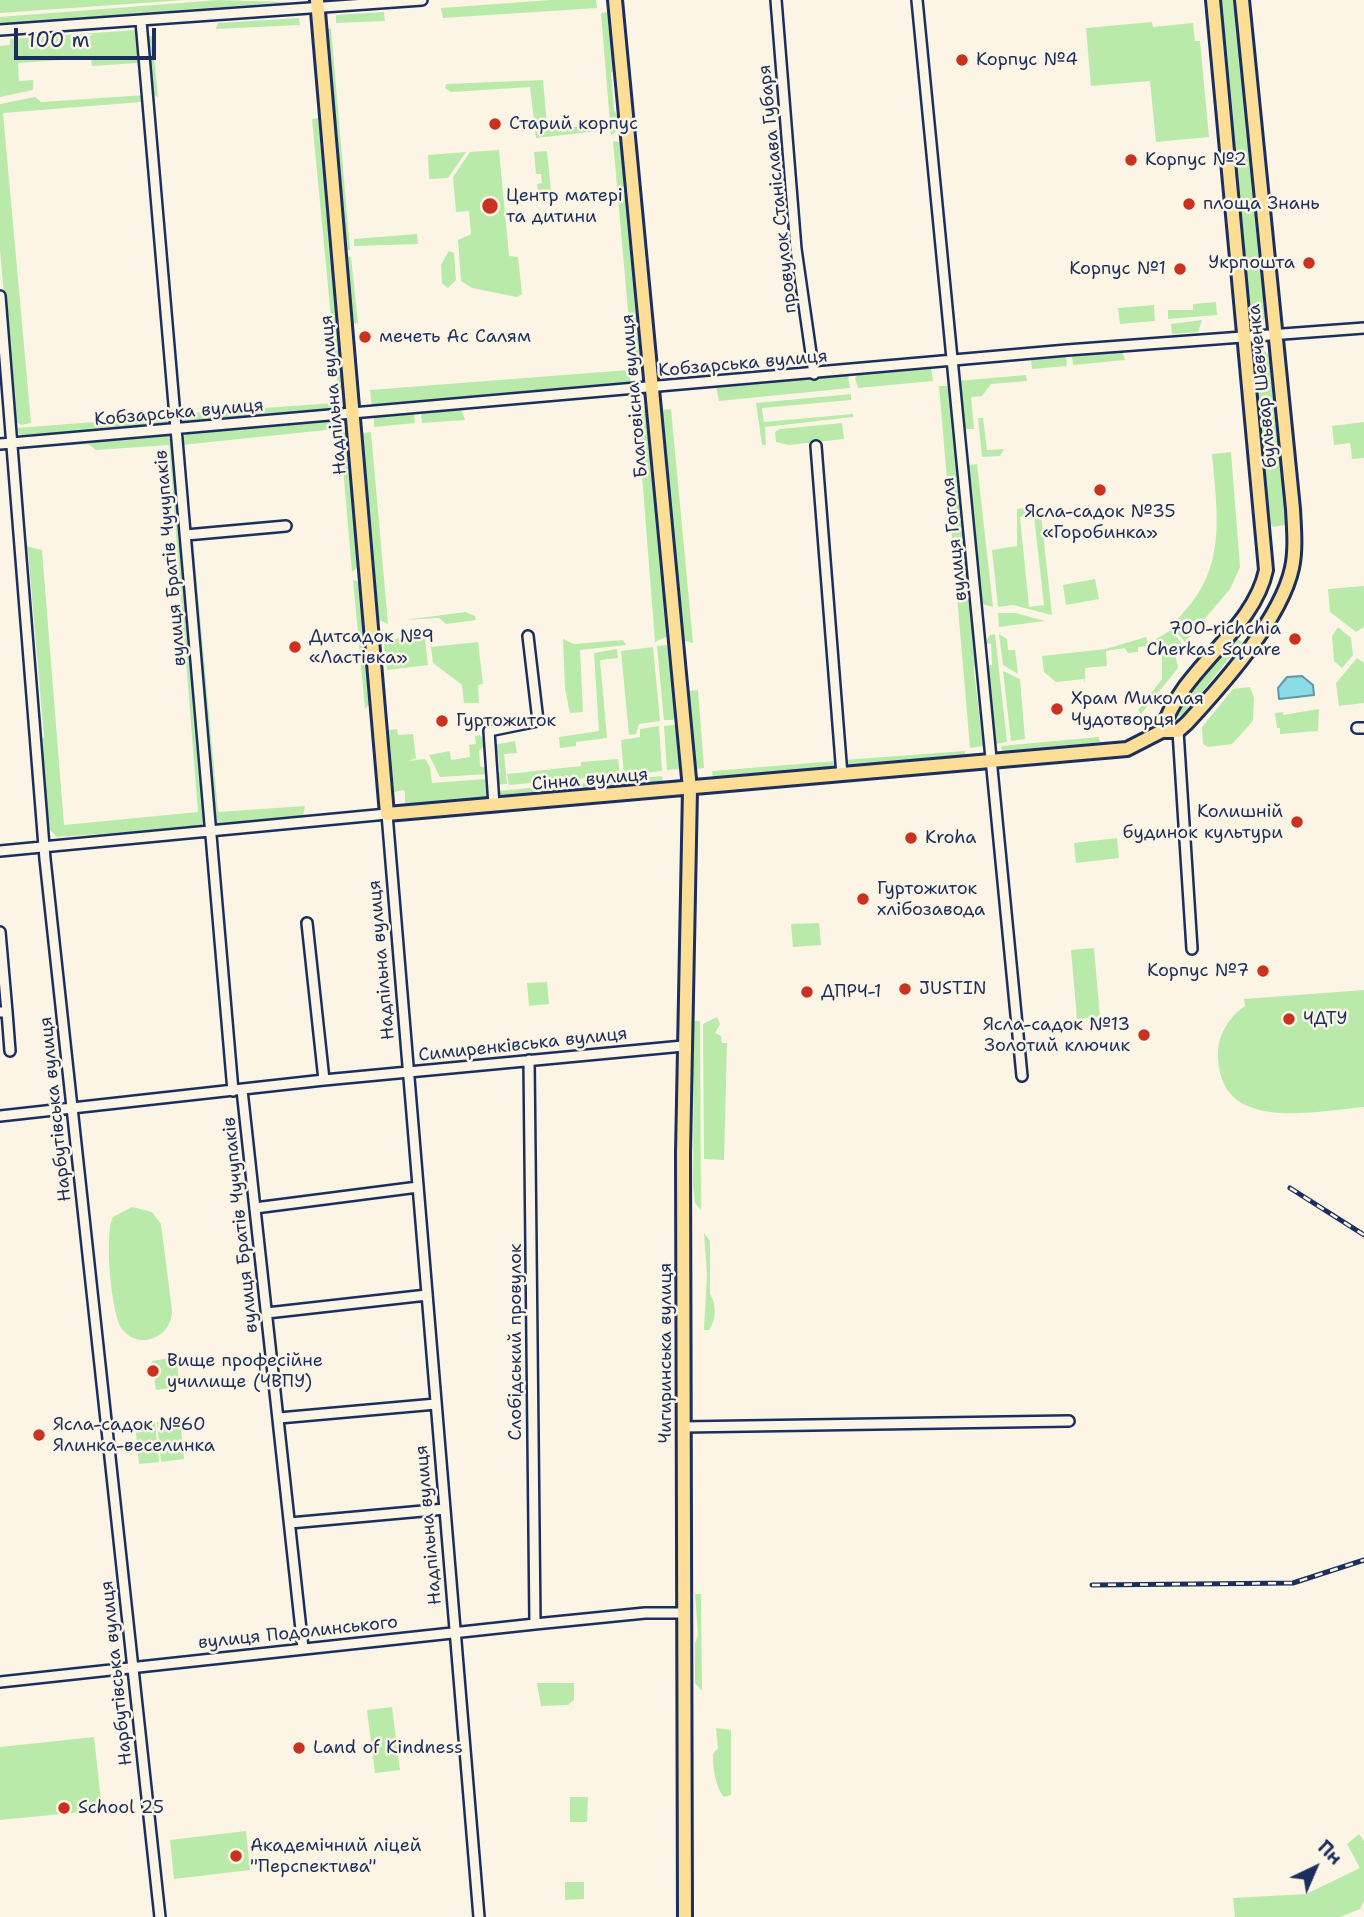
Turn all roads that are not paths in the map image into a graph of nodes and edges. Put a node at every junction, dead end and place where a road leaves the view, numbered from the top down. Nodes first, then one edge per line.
1 (422, 0) edge
2 (615, 0) edge
3 (776, 0) edge
4 (917, 0) edge
5 (1213, 0) edge
6 (1242, 0) edge
7 (317, 4) edge
8 (141, 22) junction
9 (0, 30) edge
10 (0, 296) edge
11 (1364, 328) edge
12 (1275, 335) junction
13 (1244, 337) junction
14 (952, 362) junction
15 (814, 374) junction
16 (653, 387) junction
17 (353, 414) junction
18 (175, 428) junction
19 (13, 442) junction
20 (0, 443) edge
21 (816, 446) dead end
22 (286, 526) dead end
23 (186, 536) junction
24 (1266, 570) junction
25 (1291, 570) junction
26 (528, 636) dead end
27 (1162, 731) junction
28 (1178, 731) junction
29 (991, 762) junction
30 (842, 775) junction
31 (690, 789) junction
32 (494, 805) junction
33 (387, 814) junction
34 (210, 831) junction
35 (44, 847) junction
36 (0, 851) edge
37 (307, 923) dead end
38 (0, 933) edge
39 (1192, 949) dead end
40 (3, 1012) edge
41 (684, 1046) junction
42 (10, 1051) dead end
43 (529, 1060) junction
44 (409, 1072) junction
45 (1022, 1076) dead end
46 (324, 1080) junction
47 (237, 1090) junction
48 (72, 1108) junction
49 (0, 1116) edge
50 (418, 1186) junction
51 (255, 1208) junction
52 (427, 1296) junction
53 (267, 1313) junction
54 (436, 1404) junction
55 (279, 1418) junction
56 (1069, 1421) dead end
57 (683, 1427) junction
58 (445, 1509) junction
59 (290, 1523) junction
60 (684, 1613) junction
61 (535, 1624) junction
62 (455, 1633) junction
63 (303, 1648) junction
64 (133, 1666) junction
65 (0, 1682) edge
66 (160, 1917) edge
67 (479, 1917) edge
68 (685, 1917) edge

1 - 7 street
2 - 16 main road, Благовісна вулиця
3 - 15 street, провулок Станіслава Губаря
4 - 14 street, вулиця Гоголя
5 - 13 main road, бульвар Шевченка
6 - 12 main road, бульвар Шевченка
7 - 8 street
7 - 17 main road, Надпільна вулиця
8 - 9 street
8 - 18 street, вулиця Братів Чучупаків
10 - 19 street, Нарбутівська вулиця
11 - 12 street, Кобзарська вулиця
12 - 13 street, Кобзарська вулиця
12 - 25 main road, бульвар Шевченка
13 - 14 street, Кобзарська вулиця
13 - 24 main road, бульвар Шевченка
14 - 15 street, Кобзарська вулиця
14 - 29 street, вулиця Гоголя
15 - 16 street, Кобзарська вулиця
16 - 17 street, Кобзарська вулиця
16 - 31 main road, Благовісна вулиця
17 - 18 street, Кобзарська вулиця
17 - 33 main road, Надпільна вулиця
18 - 19 street, Кобзарська вулиця
18 - 23 street, вулиця Братів Чучупаків
19 - 20 street, Кобзарська вулиця
19 - 35 street, Нарбутівська вулиця
21 - 30 street
22 - 23 street
23 - 34 street, вулиця Братів Чучупаків
24 - 25 main road
24 - 27 main road, бульвар Шевченка
25 - 28 main road, бульвар Шевченка
26 - 32 street
27 - 28 main road, Сінна вулиця
27 - 29 main road, Сінна вулиця
28 - 39 street
29 - 30 main road, Сінна вулиця
29 - 45 street, вулиця Гоголя
30 - 31 main road, Сінна вулиця
31 - 32 main road, Сінна вулиця
31 - 41 main road, Чигиринська вулиця
32 - 33 main road, Сінна вулиця
33 - 34 street, Сінна вулиця
33 - 44 street, Надпільна вулиця
34 - 35 street, Сінна вулиця
34 - 47 street, вулиця Братів Чучупаків
35 - 36 street, Сінна вулиця
35 - 48 street, Нарбутівська вулиця
37 - 46 street
38 - 40 street
40 - 42 street
41 - 43 street, Симиренківська вулиця
41 - 57 main road, Чигиринська вулиця
43 - 44 street, Симиренківська вулиця
43 - 61 street, Слобідський провулок
44 - 46 street, Симиренківська вулиця
44 - 50 street, Надпільна вулиця
46 - 47 street, Симиренківська вулиця
47 - 48 street, Симиренківська вулиця
47 - 51 street, вулиця Братів Чучупаків
48 - 49 street, Симиренківська вулиця
48 - 64 street, Нарбутівська вулиця
50 - 51 street
50 - 52 street, Надпільна вулиця
51 - 53 street, вулиця Братів Чучупаків
52 - 53 street
52 - 54 street, Надпільна вулиця
53 - 55 street, вулиця Братів Чучупаків
54 - 55 street
54 - 58 street, Надпільна вулиця
55 - 59 street, вулиця Братів Чучупаків
56 - 57 street
57 - 60 main road, Чигиринська вулиця
58 - 59 street
58 - 62 street, Надпільна вулиця
59 - 63 street, вулиця Братів Чучупаків
60 - 61 street, вулиця Подолинського
60 - 68 main road, Чигиринська вулиця
61 - 62 street, вулиця Подолинського
62 - 63 street, вулиця Подолинського
62 - 67 street, Надпільна вулиця
63 - 64 street, вулиця Подолинського
64 - 65 street, вулиця Подолинського
64 - 66 street, Нарбутівська вулиця

